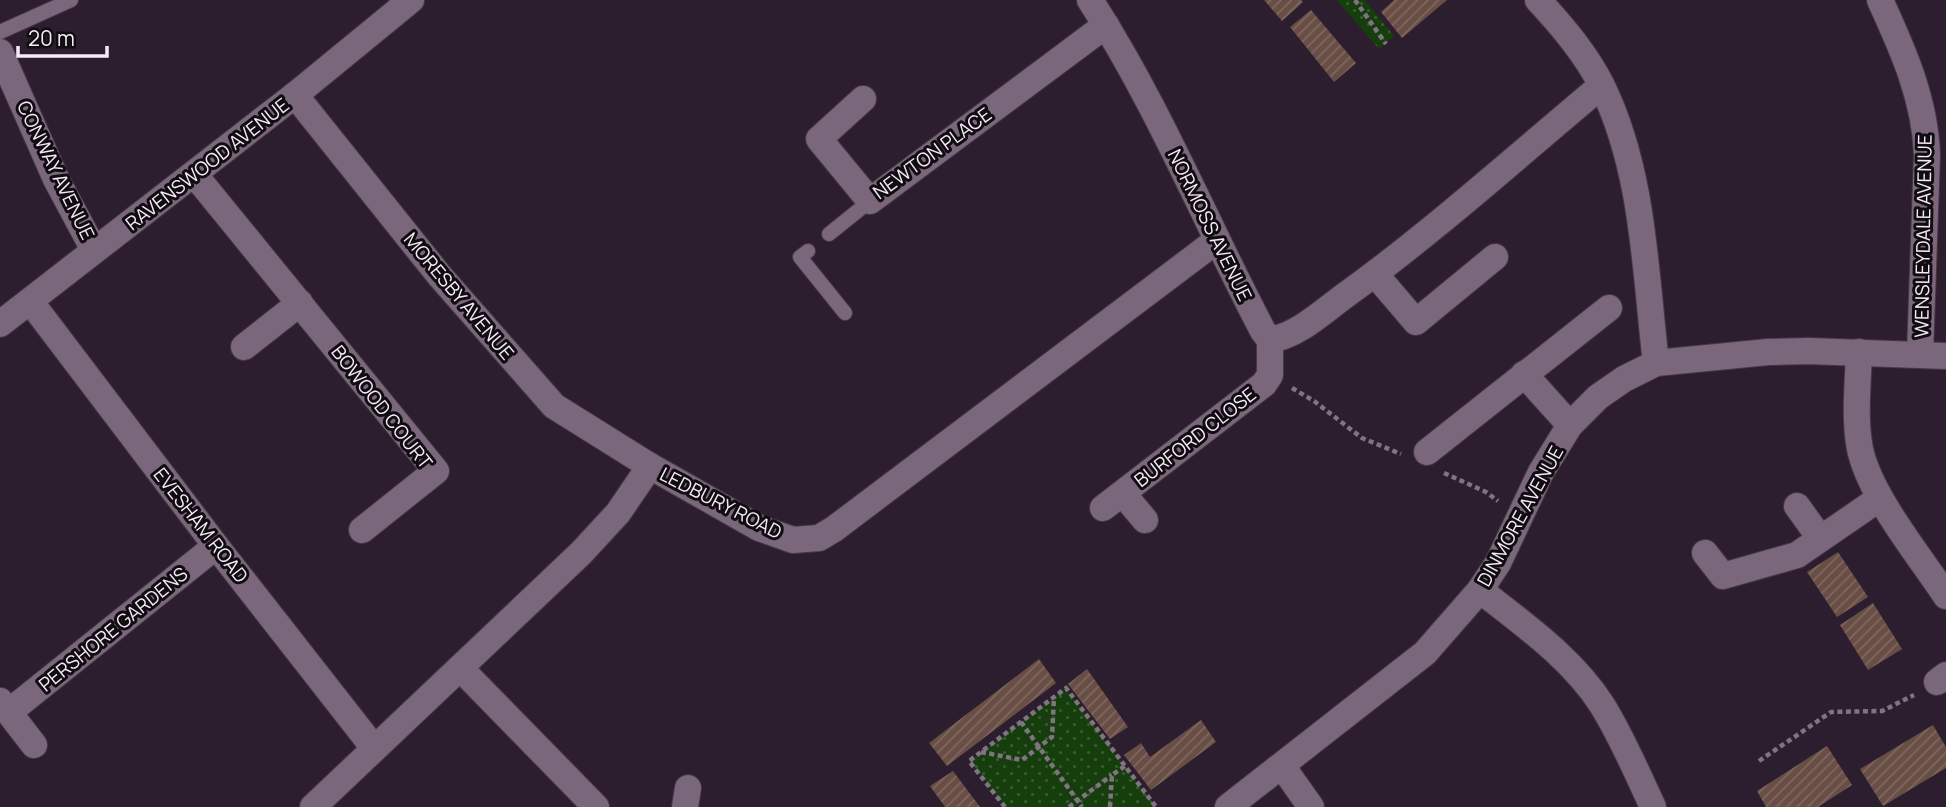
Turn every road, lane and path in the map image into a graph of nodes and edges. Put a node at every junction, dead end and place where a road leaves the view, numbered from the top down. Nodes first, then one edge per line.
1 (71, 0) edge
2 (411, 0) edge
3 (1090, 0) edge
4 (1355, 0) edge
5 (1538, 0) edge
6 (1880, 0) edge
7 (1106, 25) junction
8 (0, 32) edge
9 (1386, 44) dead end
10 (0, 52) edge
11 (1601, 86) junction
12 (295, 95) junction
13 (863, 99) dead end
14 (194, 174) junction
15 (870, 201) junction
16 (829, 234) dead end
17 (1216, 241) junction
18 (94, 250) junction
19 (808, 251) dead end
20 (1495, 257) dead end
21 (1375, 274) junction
22 (30, 301) junction
23 (300, 303) junction
24 (1609, 308) dead end
25 (845, 313) dead end
26 (0, 324) edge
27 (1270, 340) junction
28 (244, 347) dead end
29 (1859, 352) junction
30 (1933, 355) edge
31 (1656, 363) junction
32 (1524, 374) junction
33 (1270, 375) junction
34 (1570, 425) junction
35 (1424, 460) junction
36 (650, 466) junction
37 (1880, 498) junction
38 (1797, 506) dead end
39 (1521, 516) junction
40 (1144, 520) dead end
41 (362, 530) dead end
42 (1820, 538) junction
43 (216, 546) junction
44 (1705, 553) dead end
45 (1480, 590) junction
46 (1946, 596) edge
47 (460, 668) junction
48 (1942, 679) edge
49 (1054, 696) junction
50 (4, 706) edge
51 (1021, 722) junction
52 (34, 745) dead end
53 (1039, 747) junction
54 (374, 748) junction
55 (981, 752) junction
56 (1759, 761) dead end
57 (1125, 766) junction
58 (1282, 766) junction
59 (1112, 775) junction
60 (1078, 801) junction
61 (313, 807) edge
62 (596, 807) edge
63 (1004, 807) edge
64 (1069, 807) edge
65 (1082, 807) edge
66 (1110, 807) edge
67 (1156, 807) edge
68 (1228, 807) edge
69 (1311, 807) edge
70 (1653, 807) edge

1 - 8 lane
2 - 12 street, RAVENSWOOD AVENUE
3 - 7 street, NORMOSS AVENUE
4 - 9 path
5 - 11 street
6 - 30 street, WENSLEYDALE AVENUE
7 - 15 street, NEWTON PLACE
7 - 17 street, NORMOSS AVENUE
10 - 18 street, CONWAY AVENUE
11 - 21 street
11 - 31 street
12 - 14 street, RAVENSWOOD AVENUE
12 - 36 street, MORESBY AVENUE
13 - 15 street, NEWTON PLACE
14 - 18 street, RAVENSWOOD AVENUE
14 - 23 street, BOWOOD COURT
15 - 16 lane
17 - 27 street, NORMOSS AVENUE
17 - 36 street, LEDBURY ROAD
18 - 22 street, RAVENSWOOD AVENUE
19 - 25 lane
20 - 21 street
21 - 27 street
22 - 26 street, RAVENSWOOD AVENUE
22 - 43 street, EVESHAM ROAD
23 - 28 street
23 - 41 street, BOWOOD COURT
24 - 32 street
27 - 33 street, BURFORD CLOSE
29 - 30 street, DINMORE AVENUE
29 - 31 street, DINMORE AVENUE
29 - 37 street
31 - 34 street, DINMORE AVENUE
32 - 34 street
32 - 35 street
33 - 35 path
33 - 40 street, BURFORD CLOSE
34 - 39 street, DINMORE AVENUE
35 - 39 path
36 - 47 street, LEDBURY ROAD
37 - 42 street
37 - 46 street
38 - 42 street
39 - 45 street, DINMORE AVENUE
42 - 44 street
43 - 50 street, PERSHORE GARDENS
43 - 54 street, EVESHAM ROAD
45 - 58 street, DINMORE AVENUE
45 - 70 street
47 - 54 street, LEDBURY ROAD
47 - 62 street
48 - 56 path
49 - 51 path
49 - 53 path
49 - 57 path
50 - 52 street, PERSHORE GARDENS
51 - 53 path
51 - 55 path
53 - 55 path
53 - 60 path
54 - 61 street, LEDBURY ROAD
55 - 63 path
57 - 59 path
57 - 67 path
58 - 68 street, DINMORE AVENUE
58 - 69 street
59 - 60 path
59 - 66 path
60 - 64 path
60 - 65 path

